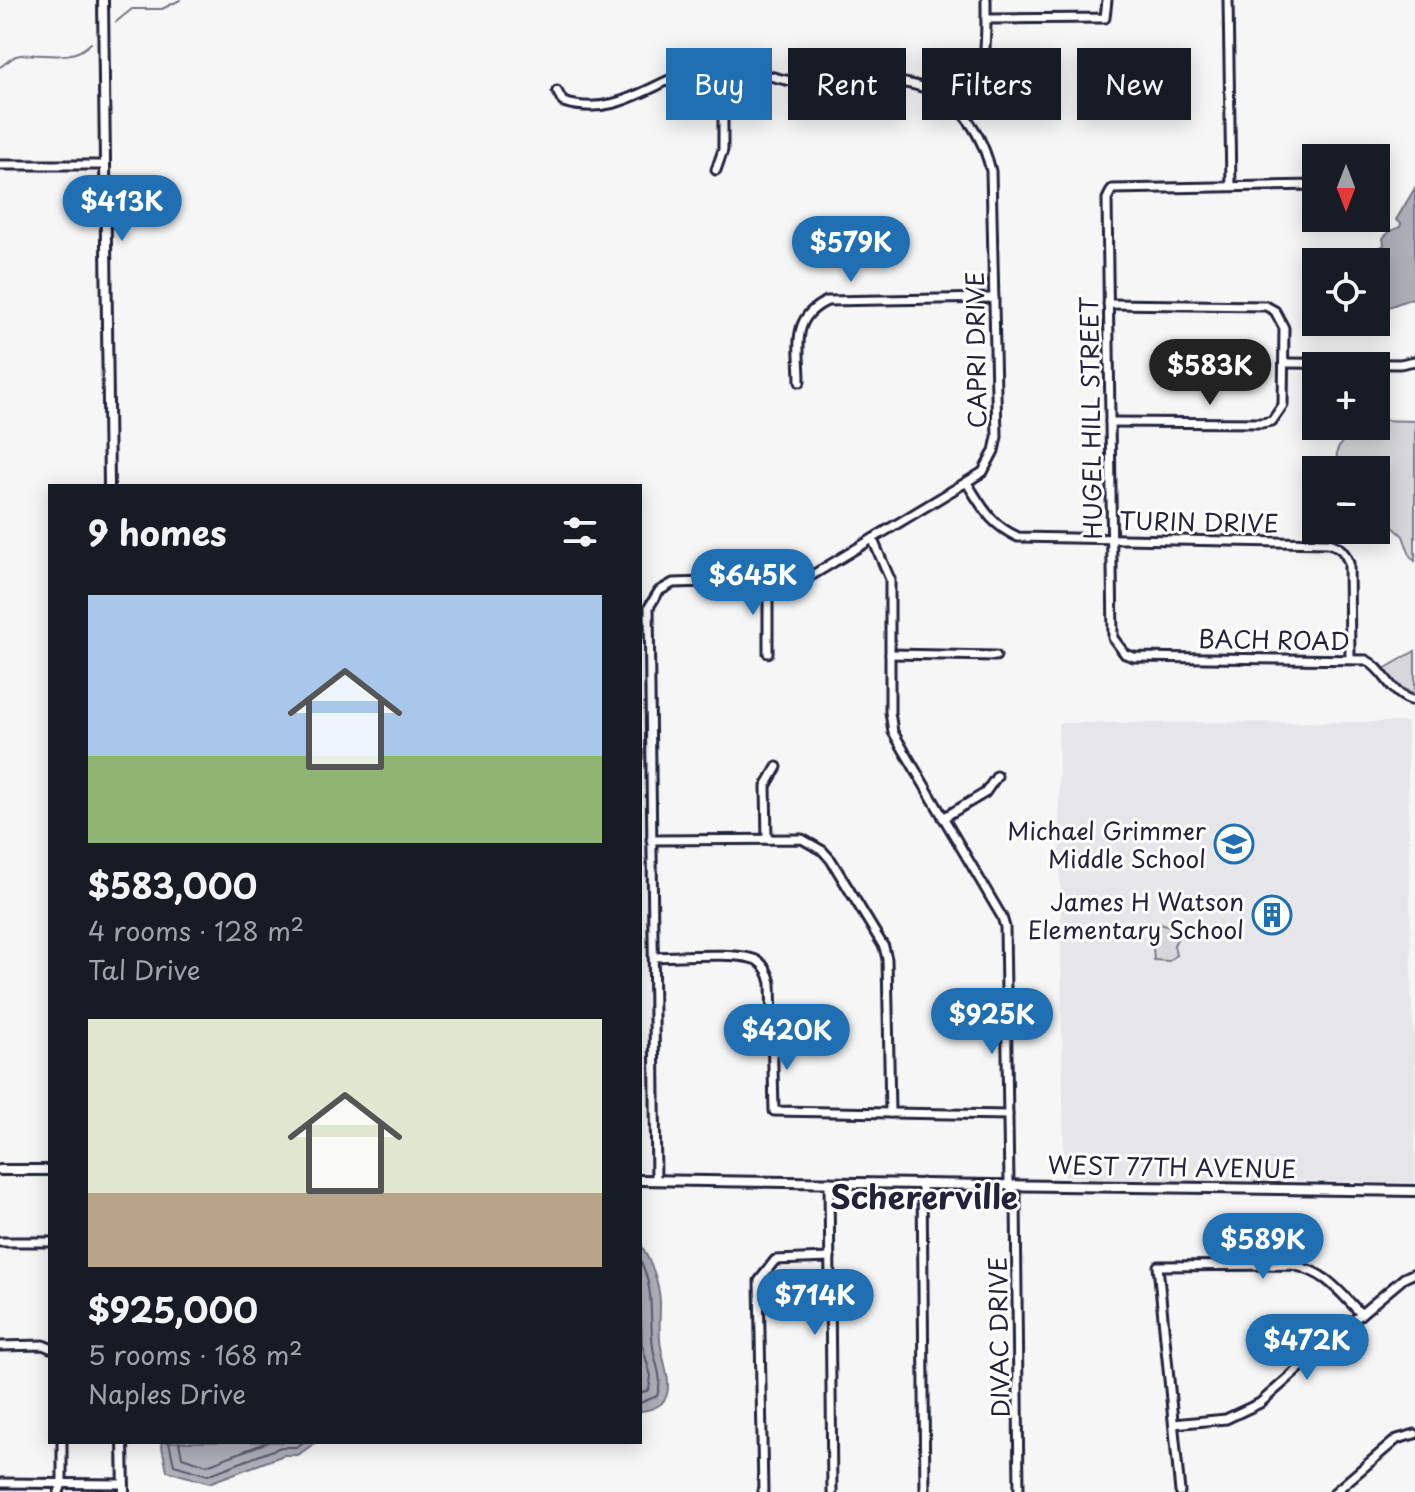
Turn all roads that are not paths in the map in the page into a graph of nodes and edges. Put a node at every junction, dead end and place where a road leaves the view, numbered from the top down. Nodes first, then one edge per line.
1 (103, 0) edge
2 (986, 0) edge
3 (1107, 0) edge
4 (1228, 0) edge
5 (986, 19) junction
6 (986, 48) edge
7 (772, 75) edge
8 (666, 83) edge
9 (922, 88) edge
10 (557, 91) dead end
11 (723, 120) edge
12 (968, 120) edge
13 (0, 165) edge
14 (105, 165) junction
15 (716, 170) dead end
16 (1302, 185) edge
17 (1231, 186) junction
18 (994, 298) junction
19 (1108, 304) junction
20 (1415, 361) edge
21 (1284, 363) junction
22 (800, 382) dead end
23 (1110, 422) junction
24 (967, 483) junction
25 (109, 484) edge
26 (873, 540) junction
27 (1111, 540) junction
28 (768, 581) junction
29 (1118, 648) joint
30 (768, 653) dead end
31 (890, 654) junction
32 (996, 656) dead end
33 (1350, 659) junction
34 (1415, 701) edge
35 (777, 767) dead end
36 (997, 776) dead end
37 (943, 818) junction
38 (767, 839) junction
39 (651, 840) junction
40 (653, 957) junction
41 (890, 1113) junction
42 (1008, 1115) junction
43 (0, 1170) edge
44 (48, 1170) edge
45 (642, 1180) edge
46 (656, 1180) junction
47 (829, 1182) junction
48 (922, 1183) junction
49 (1009, 1183) junction
50 (1415, 1191) edge
51 (0, 1242) edge
52 (48, 1242) edge
53 (830, 1258) junction
54 (1415, 1273) edge
55 (1361, 1314) junction
56 (0, 1346) edge
57 (48, 1347) edge
58 (1174, 1424) junction
59 (1415, 1434) edge
60 (62, 1444) edge
61 (123, 1444) edge
62 (0, 1483) edge
63 (60, 1488) edge
64 (124, 1488) edge
65 (763, 1492) edge
66 (832, 1492) edge
67 (925, 1492) edge
68 (1019, 1492) edge
69 (1180, 1492) edge
70 (1335, 1492) edge

1 - 14 street
2 - 5 street
3 - 5 street
4 - 17 street
5 - 6 street
7 - 9 street
8 - 10 street
11 - 15 street
12 - 18 street, CAPRI DRIVE
13 - 14 street
14 - 25 street
16 - 17 street
17 - 19 street, HUGEL HILL STREET
18 - 22 street
18 - 24 street, CAPRI DRIVE
19 - 21 street
19 - 23 street, HUGEL HILL STREET
20 - 21 street
21 - 23 street
23 - 27 street, HUGEL HILL STREET
24 - 26 street, CAPRI DRIVE
24 - 27 street, TURIN DRIVE
26 - 28 street, CAPRI DRIVE
26 - 31 street, DIVAC DRIVE
27 - 29 street, HUGEL HILL STREET
27 - 33 street, TURIN DRIVE
28 - 30 street
28 - 39 street, CAPRI DRIVE
29 - 33 street, BACH ROAD
31 - 32 street
31 - 37 street, DIVAC DRIVE
33 - 34 street, BACH ROAD
35 - 38 street
36 - 37 street
37 - 42 street, DIVAC DRIVE
38 - 39 street
38 - 41 street
39 - 40 street, CAPRI DRIVE
40 - 41 street
40 - 46 street, CAPRI DRIVE
41 - 42 street
42 - 49 street, DIVAC DRIVE
43 - 44 street
45 - 46 street, WEST 77TH AVENUE
46 - 47 street, WEST 77TH AVENUE
47 - 48 street, WEST 77TH AVENUE
47 - 53 street
48 - 49 street, WEST 77TH AVENUE
48 - 67 street
49 - 50 street, WEST 77TH AVENUE
49 - 68 street, DIVAC DRIVE
51 - 52 street
53 - 65 street
53 - 66 street
54 - 55 street
55 - 58 street
55 - 58 street
56 - 57 street
58 - 69 street
59 - 70 street
60 - 63 street
61 - 64 street
62 - 63 street
63 - 64 street

